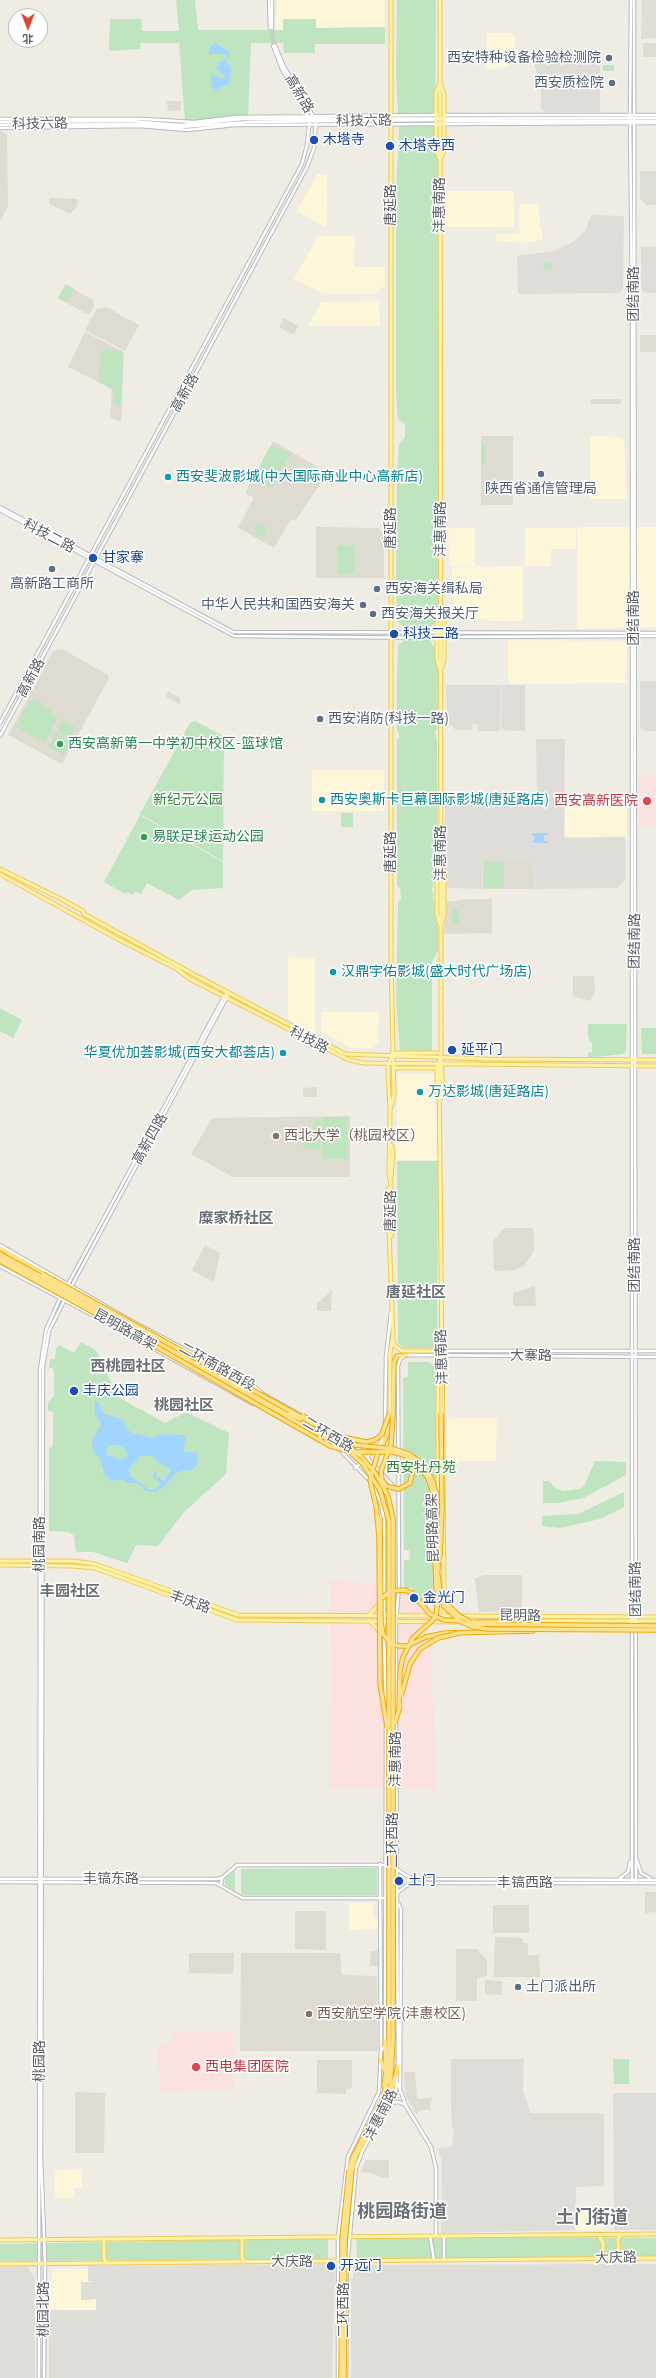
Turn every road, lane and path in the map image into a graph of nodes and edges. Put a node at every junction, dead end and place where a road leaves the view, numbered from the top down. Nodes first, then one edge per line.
1 (271, 0) edge
2 (391, 0) edge
3 (440, 0) edge
4 (633, 0) edge
5 (271, 28) tunnel mouth
6 (391, 119) junction
7 (440, 119) junction
8 (632, 119) junction
9 (656, 119) edge
10 (309, 120) junction
11 (315, 120) junction
12 (0, 123) edge
13 (0, 508) edge
14 (89, 556) junction
15 (95, 560) junction
16 (441, 632) junction
17 (391, 633) junction
18 (633, 634) junction
19 (656, 634) edge
20 (390, 637) junction
21 (441, 637) junction
22 (0, 723) edge
23 (0, 736) edge
24 (0, 869) edge
25 (0, 874) edge
26 (226, 991) junction
27 (226, 997) junction
28 (392, 1055) junction
29 (441, 1055) junction
30 (630, 1058) junction
31 (635, 1058) junction
32 (656, 1060) edge
33 (388, 1063) junction
34 (393, 1063) junction
35 (441, 1063) junction
36 (630, 1066) junction
37 (635, 1066) junction
38 (656, 1066) edge
39 (394, 1068) junction
40 (438, 1068) junction
41 (441, 1098) junction
42 (390, 1110) junction
43 (0, 1245) edge
44 (0, 1248) edge
45 (0, 1254) edge
46 (0, 1259) edge
47 (0, 1266) edge
48 (43, 1274) junction
49 (69, 1284) junction
50 (72, 1287) junction
51 (60, 1298) junction
52 (64, 1300) junction
53 (391, 1312) junction
54 (393, 1337) junction
55 (442, 1351) junction
56 (631, 1351) junction
57 (635, 1351) junction
58 (656, 1351) edge
59 (406, 1355) junction
60 (441, 1357) junction
61 (631, 1357) junction
62 (635, 1357) junction
63 (656, 1357) edge
64 (442, 1385) junction
65 (286, 1409) junction
66 (391, 1413) junction
67 (288, 1416) junction
68 (395, 1452) junction
69 (367, 1457) junction
70 (356, 1467) junction
71 (398, 1494) junction
72 (376, 1505) junction
73 (438, 1507) joint
74 (0, 1561) edge
75 (41, 1563) junction
76 (0, 1565) edge
77 (437, 1570) junction
78 (384, 1599) junction
79 (378, 1610) junction
80 (444, 1616) junction
81 (631, 1617) junction
82 (635, 1617) junction
83 (656, 1617) edge
84 (369, 1618) junction
85 (384, 1618) junction
86 (396, 1618) junction
87 (631, 1621) junction
88 (636, 1621) junction
89 (656, 1621) edge
90 (566, 1626) junction
91 (656, 1626) edge
92 (540, 1630) junction
93 (656, 1630) edge
94 (459, 1633) junction
95 (384, 1636) junction
96 (399, 1708) junction
97 (394, 1728) junction
98 (389, 1738) junction
99 (632, 1854) junction
100 (636, 1854) junction
101 (380, 1864) junction
102 (386, 1864) junction
103 (397, 1869) junction
104 (222, 1878) junction
105 (0, 1879) edge
106 (613, 1879) junction
107 (636, 1879) junction
108 (656, 1880) edge
109 (42, 1881) junction
110 (0, 1882) edge
111 (633, 1882) junction
112 (656, 1883) edge
113 (221, 1884) junction
114 (397, 1893) junction
115 (383, 1898) junction
116 (397, 1902) junction
117 (389, 2041) junction
118 (381, 2052) junction
119 (381, 2060) junction
120 (398, 2066) junction
121 (397, 2080) junction
122 (385, 2081) junction
123 (400, 2092) junction
124 (383, 2099) junction
125 (387, 2103) junction
126 (406, 2106) junction
127 (350, 2170) junction
128 (623, 2234) junction
129 (656, 2234) edge
130 (599, 2235) junction
131 (430, 2236) junction
132 (436, 2236) junction
133 (444, 2236) junction
134 (338, 2237) junction
135 (348, 2237) junction
136 (238, 2238) junction
137 (245, 2238) junction
138 (101, 2239) junction
139 (106, 2239) junction
140 (0, 2240) edge
141 (41, 2240) junction
142 (656, 2258) edge
143 (599, 2259) junction
144 (619, 2259) junction
145 (434, 2260) junction
146 (444, 2260) junction
147 (101, 2262) junction
148 (107, 2262) junction
149 (239, 2262) junction
150 (245, 2262) junction
151 (347, 2262) junction
152 (39, 2263) junction
153 (45, 2263) junction
154 (338, 2263) junction
155 (0, 2264) edge
156 (40, 2378) edge
157 (44, 2378) edge
158 (340, 2378) edge
159 (345, 2378) edge

1 - 5 main road
2 - 6 main road, 唐延路
3 - 7 main road, 沣惠南路
4 - 8 main road, 团结南路
6 - 7 main road, 科技六路
6 - 7 main road
6 - 7 main road
6 - 11 main road
6 - 11 main road, 科技六路
6 - 17 main road, 唐延路
7 - 8 main road
7 - 8 main road, 科技六路
7 - 16 main road, 沣惠南路
8 - 9 main road, 科技六路
8 - 9 main road
8 - 18 main road, 团结南路
8 - 18 main road, 团结南路
10 - 11 main road, 科技六路
10 - 11 main road
10 - 11 main road, 高新路
10 - 12 main road, 科技六路
10 - 12 main road
10 - 14 main road, 高新路
11 - 15 main road, 高新路
13 - 14 main road, 科技二路
14 - 15 main road, 科技二路
14 - 22 main road, 高新路
15 - 17 main road, 科技二路
15 - 20 main road, 科技二路
15 - 23 main road, 高新路
16 - 17 main road, 科技二路
16 - 18 main road, 科技二路
16 - 21 main road, 沣惠南路
17 - 20 main road, 唐延路
18 - 19 main road, 科技二路
18 - 21 main road, 科技二路
18 - 30 main road, 团结南路
18 - 31 main road, 团结南路
20 - 21 main road, 科技二路
20 - 28 main road, 唐延路
21 - 29 main road, 沣惠南路
24 - 26 main road, 科技路
25 - 27 main road, 科技路
26 - 27 main road
26 - 28 main road, 科技路
27 - 33 main road, 科技路
27 - 49 main road, 高新四路
27 - 50 main road, 高新四路
28 - 29 main road, 科技路
28 - 33 main road
28 - 34 main road, 唐延路
29 - 30 main road, 科技路
29 - 35 main road, 沣惠南路
30 - 31 main road, 科技路
30 - 36 main road, 团结南路
31 - 32 main road, 科技路
31 - 37 main road, 团结南路
33 - 34 main road, 科技路
33 - 42 main road, 唐延路
34 - 35 main road, 科技路
34 - 39 main road, 唐延路
35 - 36 main road, 科技路
35 - 40 main road, 沣惠南路
35 - 41 main road, 沣惠南路
36 - 37 main road, 科技路
36 - 56 main road, 团结南路
37 - 38 main road, 科技路
37 - 57 main road, 团结南路
39 - 40 main road
39 - 42 main road, 唐延路
40 - 41 main road, 沣惠南路
41 - 55 main road, 沣惠南路
42 - 53 main road, 唐延路
43 - 49 main road, 二环南路西段
44 - 48 highway
45 - 48 highway, bridge
45 - 67 highway, 二环南路西段, bridge
46 - 67 highway, 二环南路西段, bridge
46 - 68 highway, 昆明路高架, bridge
47 - 51 main road, 二环南路西段
48 - 65 highway, 昆明路高架, bridge
49 - 50 main road, 二环南路西段
49 - 51 main road, 桃园南路
50 - 52 main road, 桃园南路
50 - 69 main road, 二环南路西段
51 - 52 main road, 二环南路西段
51 - 75 main road, 桃园南路
52 - 70 main road, 二环南路西段
52 - 75 main road, 桃园南路
53 - 54 main road, 唐延路
53 - 69 main road, 唐延路
54 - 55 main road
54 - 66 main road, 唐延路
55 - 56 main road, 大寨路
55 - 60 main road, 沣惠南路
56 - 57 main road, 大寨路
56 - 61 main road, 团结南路
57 - 58 main road, 大寨路
57 - 62 main road, 团结南路
59 - 60 main road, 大寨路
59 - 66 highway
59 - 71 main road, 沣惠南路
60 - 61 main road, 大寨路
60 - 64 main road, 沣惠南路
60 - 73 main road
61 - 62 main road, 大寨路
61 - 81 main road, 团结南路
62 - 63 main road, 大寨路
62 - 82 main road, 团结南路
64 - 77 highway, bridge
64 - 80 main road, 沣惠南路
65 - 66 highway, bridge
65 - 77 highway, 昆明路高架, bridge
66 - 68 highway, bridge
66 - 72 highway, bridge
67 - 97 highway, 二环西路, bridge
67 - 98 highway, 二环西路, bridge
68 - 92 highway, 昆明路高架, bridge
69 - 70 main road, 唐延路
69 - 71 main road, 二环南路西段
70 - 78 main road, 沣惠南路
71 - 86 main road, 沣惠南路
72 - 79 highway, bridge
72 - 94 highway, bridge
73 - 96 highway, bridge
74 - 75 main road, 丰庆路
75 - 76 main road, 丰庆路
75 - 84 main road, 丰庆路
75 - 109 main road, 桃园南路
77 - 90 highway, 昆明路高架, bridge
78 - 84 main road
78 - 85 main road, 沣惠南路
79 - 90 highway, bridge
79 - 98 highway, bridge
80 - 81 main road, 昆明路
80 - 86 main road, 昆明路
81 - 82 main road, 昆明路
81 - 87 main road, 团结南路
82 - 83 main road, 昆明路
82 - 88 main road, 团结南路
84 - 85 main road, 丰庆路
84 - 95 main road
85 - 86 main road, 昆明路
85 - 95 main road, 沣惠南路
86 - 87 main road, 昆明路
86 - 103 main road, 沣惠南路
87 - 88 main road, 昆明路
87 - 99 main road, 团结南路
88 - 89 main road, 昆明路
88 - 100 main road, 团结南路
90 - 91 highway, 昆明路高架, bridge
92 - 93 highway, 昆明路高架, bridge
92 - 94 highway, bridge
94 - 96 highway, bridge
95 - 102 main road, 沣惠南路
96 - 97 highway, bridge
97 - 117 highway, 二环西路, bridge
98 - 117 highway, 二环西路, bridge
99 - 106 main road
99 - 111 main road, 团结南路
100 - 107 main road, 团结南路
100 - 108 main road
101 - 102 main road
101 - 104 main road
101 - 115 main road
102 - 103 main road
102 - 115 main road, 沣惠南路
103 - 106 main road, 丰镐西路
103 - 114 main road, 沣惠南路
104 - 109 main road, 丰镐东路
104 - 113 main road
105 - 109 main road, 丰镐东路
106 - 111 main road, 丰镐西路
107 - 108 main road, 丰镐西路
107 - 111 main road, 丰镐西路
109 - 110 main road, 丰镐东路
109 - 113 main road, 丰镐东路
109 - 141 main road, 桃园路
111 - 112 main road, 丰镐西路
111 - 114 main road, 丰镐西路
113 - 115 main road
114 - 115 main road
114 - 116 main road, 沣惠南路
115 - 117 main road, 沣惠南路
115 - 118 main road
116 - 120 main road, 沣惠南路
116 - 123 main road
117 - 118 main road, 沣惠南路
117 - 122 highway
117 - 124 highway, 二环西路
117 - 125 highway, 二环西路
118 - 119 main road, 沣惠南路
119 - 122 highway
119 - 134 main road, 沣惠南路
120 - 121 main road, 沣惠南路
120 - 125 highway
121 - 123 main road
121 - 125 main road, 沣惠南路
122 - 124 highway
123 - 126 main road
124 - 127 highway, 二环西路
125 - 126 main road
125 - 127 highway, 二环西路
125 - 135 main road, 沣惠南路
126 - 132 main road
127 - 158 highway, 二环西路, bridge
127 - 159 highway, 二环西路, bridge
128 - 129 main road, 大庆路
128 - 130 main road, 大庆路
128 - 144 main road
130 - 133 main road, 大庆路
130 - 143 main road
131 - 132 main road, 大庆路
131 - 135 main road, 大庆路
131 - 145 main road
132 - 133 main road, 大庆路
133 - 146 main road
134 - 135 main road, 大庆路
134 - 137 main road, 大庆路
134 - 154 main road, 沣惠南路
135 - 151 main road, 沣惠南路
136 - 137 main road, 大庆路
136 - 139 main road, 大庆路
136 - 149 main road
137 - 150 main road
138 - 139 main road, 大庆路
138 - 141 main road, 大庆路
138 - 147 main road
139 - 148 main road
140 - 141 main road, 大庆路
141 - 152 main road, 桃园北路
141 - 153 main road, 桃园北路
142 - 144 main road, 大庆路
143 - 144 main road, 大庆路
143 - 146 main road, 大庆路
145 - 146 main road, 大庆路
145 - 151 main road, 大庆路
147 - 148 main road, 大庆路
147 - 153 main road, 大庆路
148 - 149 main road, 大庆路
149 - 150 main road, 大庆路
150 - 154 main road, 大庆路
151 - 154 main road, 大庆路
151 - 159 main road, 沣惠南路
152 - 153 main road, 大庆路
152 - 155 main road, 大庆路
152 - 156 main road, 桃园北路
153 - 157 main road, 桃园北路
154 - 158 main road, 沣惠南路

